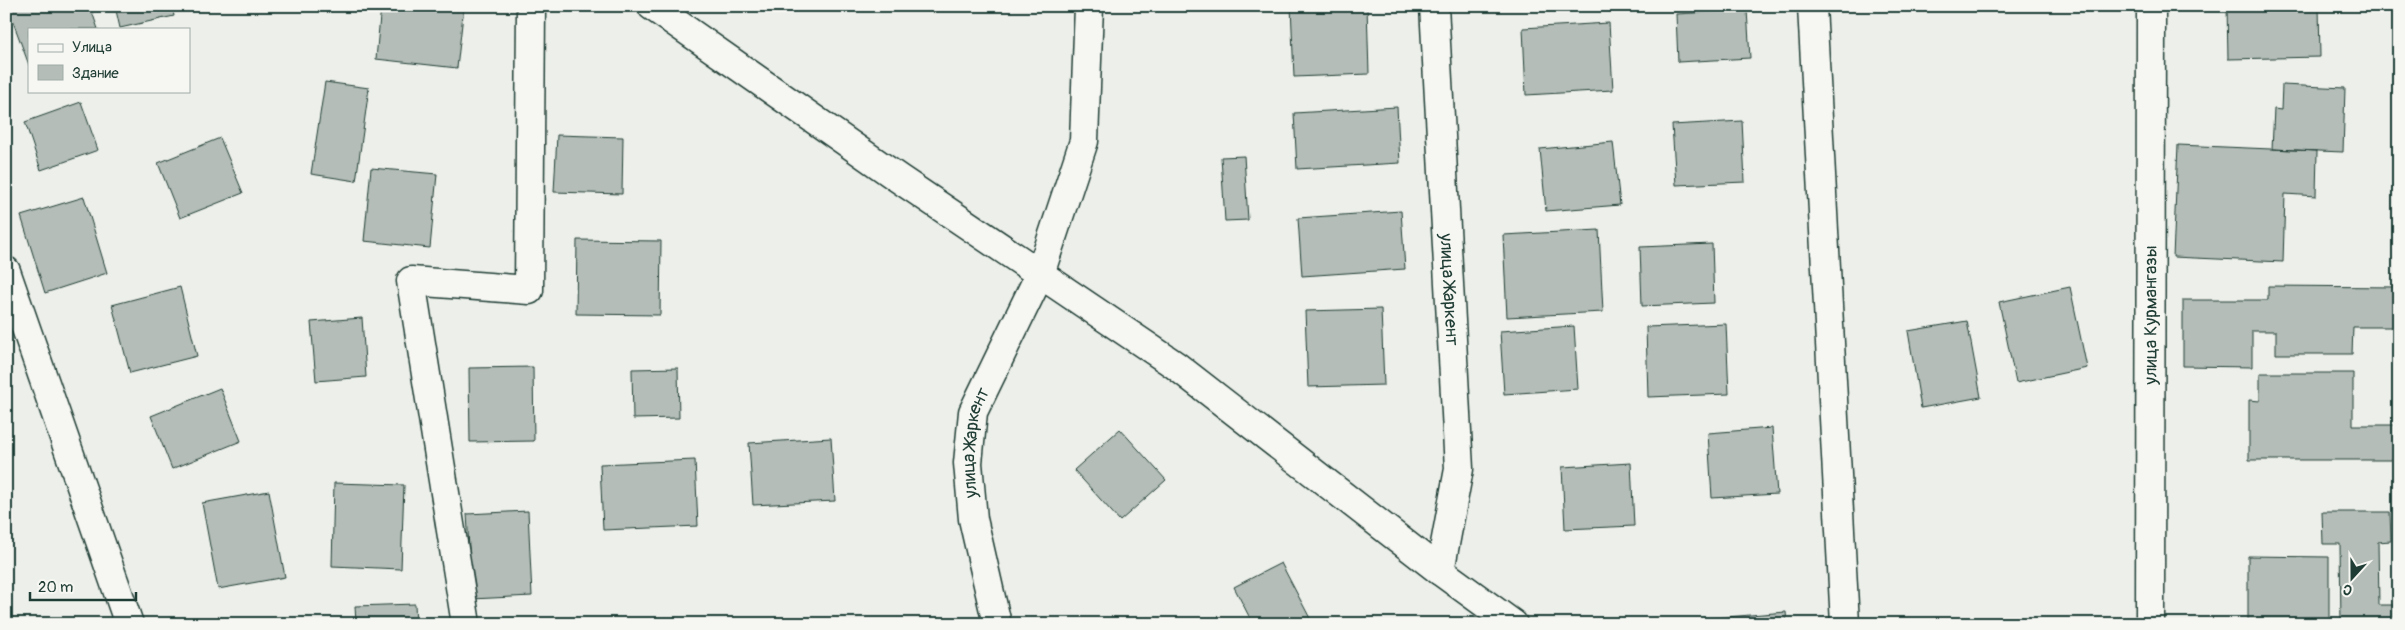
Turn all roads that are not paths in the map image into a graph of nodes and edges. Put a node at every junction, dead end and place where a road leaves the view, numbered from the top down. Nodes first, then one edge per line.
1 (531, 6) edge
2 (652, 6) edge
3 (1089, 6) edge
4 (1434, 6) edge
5 (1812, 6) edge
6 (2151, 6) edge
7 (6, 271) edge
8 (1040, 274) junction
9 (1440, 571) junction
10 (129, 624) edge
11 (466, 624) edge
12 (997, 624) edge
13 (1513, 624) edge
14 (1845, 624) edge
15 (2150, 624) edge

1 - 11 street
2 - 8 street
3 - 8 street, улица Жаркент
4 - 9 street, улица Жаркент
5 - 14 street
6 - 15 street, улица Курмангазы
7 - 10 street
8 - 9 street
8 - 12 street, улица Жаркент
9 - 13 street

